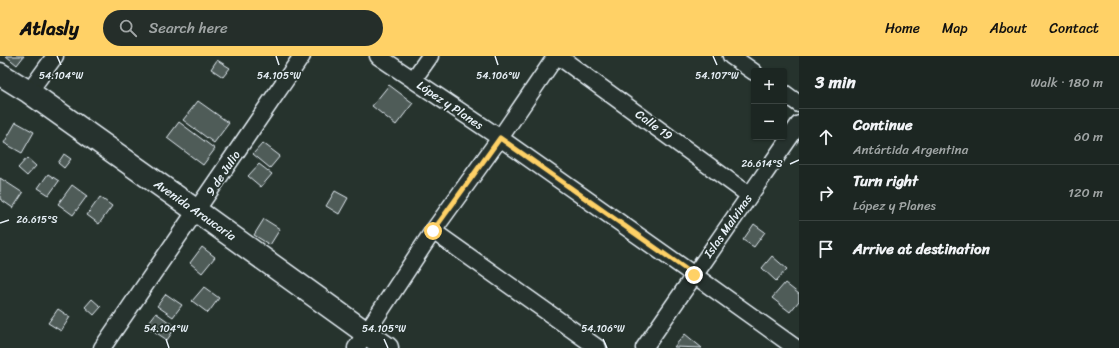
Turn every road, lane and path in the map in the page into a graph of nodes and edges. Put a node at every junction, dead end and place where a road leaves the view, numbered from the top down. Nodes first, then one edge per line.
1 (55, 56) edge
2 (302, 56) edge
3 (378, 56) edge
4 (430, 56) edge
5 (557, 56) edge
6 (731, 56) edge
7 (751, 70) edge
8 (0, 74) edge
9 (413, 80) junction
10 (29, 92) junction
11 (787, 95) edge
12 (799, 104) edge
13 (799, 124) edge
14 (500, 138) junction
15 (749, 195) junction
16 (197, 211) junction
17 (433, 231) junction
18 (694, 275) junction
19 (361, 340) edge
20 (102, 348) edge
21 (387, 348) edge
22 (598, 348) edge
23 (644, 348) edge
24 (796, 348) edge

1 - 10 street
2 - 16 street, 9 de Julio
3 - 9 street, López y Planes
4 - 9 street
5 - 14 street
5 - 15 street, Calle 19
6 - 7 street
8 - 10 main road, Avenida Araucaria
9 - 14 street, López y Planes
10 - 16 main road, Avenida Araucaria
11 - 12 street
13 - 15 street, Islas Malvinas
14 - 17 street
14 - 18 street, López y Planes
15 - 18 street, Islas Malvinas
16 - 19 main road, Avenida Araucaria
16 - 20 street, 9 de Julio
17 - 19 street
17 - 22 street
18 - 23 street, Islas Malvinas
18 - 24 street, López y Planes
19 - 21 main road, Avenida Araucaria

